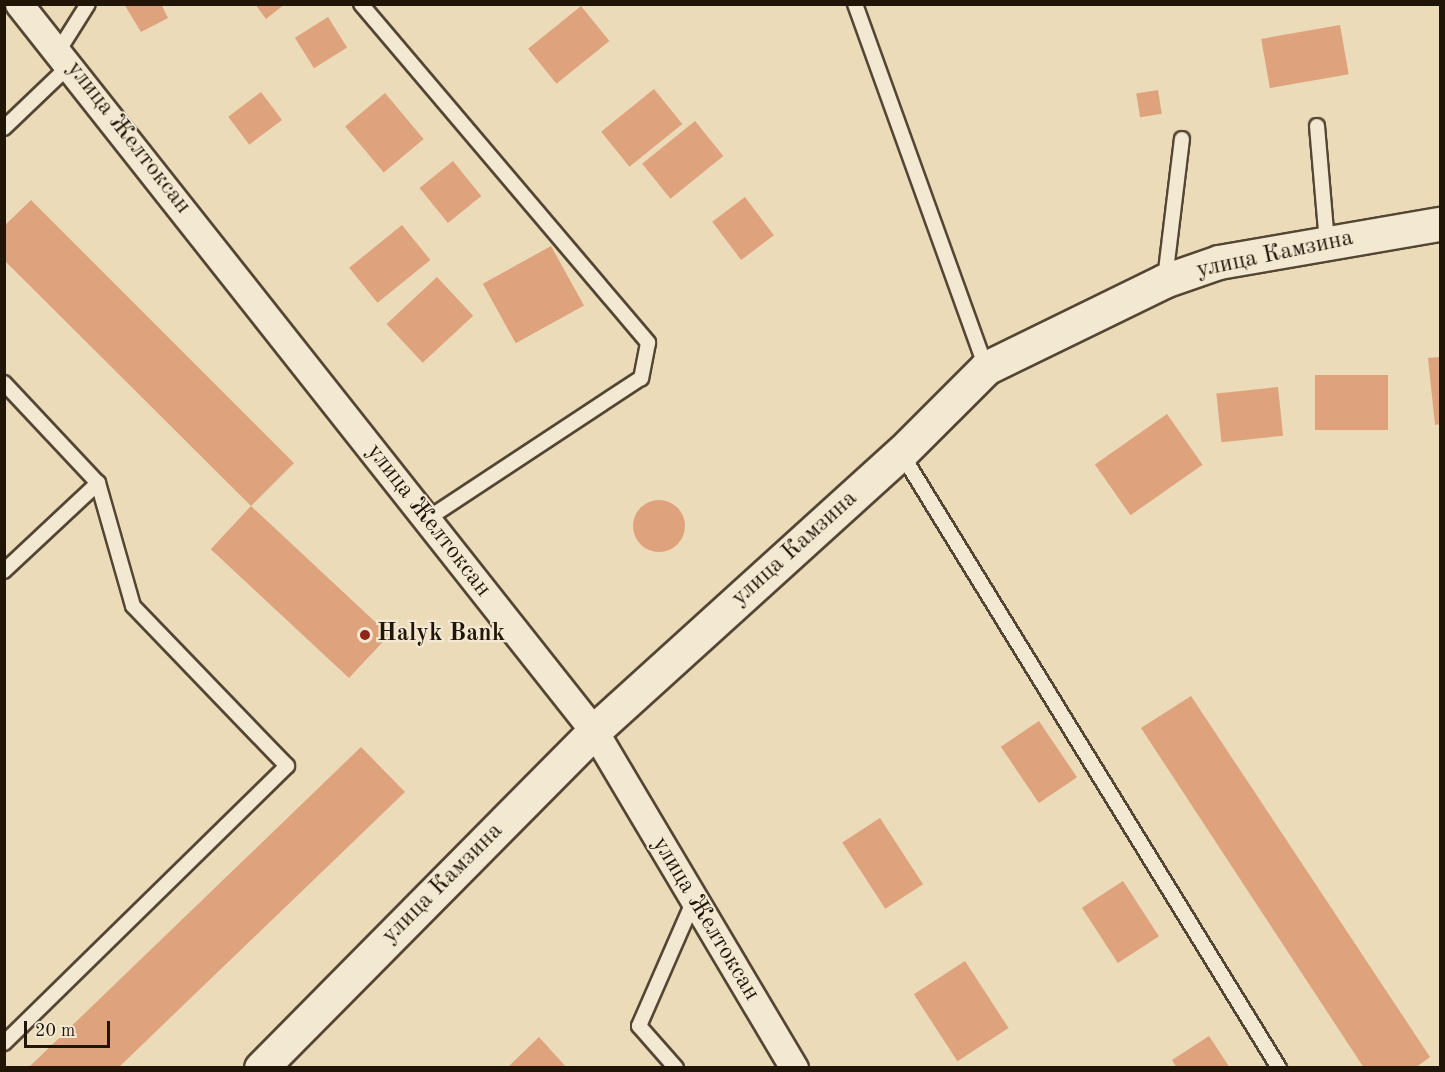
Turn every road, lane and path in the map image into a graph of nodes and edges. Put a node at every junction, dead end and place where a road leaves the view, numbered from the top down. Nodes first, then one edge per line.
1 (19, 4) edge
2 (88, 4) edge
3 (361, 4) edge
4 (855, 4) edge
5 (65, 57) junction
6 (1317, 126) dead end
7 (4, 128) edge
8 (1182, 139) dead end
9 (1440, 224) edge
10 (1328, 243) junction
11 (1164, 281) junction
12 (986, 368) junction
13 (4, 383) edge
14 (901, 453) junction
15 (98, 483) junction
16 (427, 519) junction
17 (4, 570) edge
18 (594, 731) junction
19 (694, 900) junction
20 (4, 1042) edge
21 (261, 1068) edge
22 (676, 1068) edge
23 (794, 1068) edge
24 (1279, 1068) edge

1 - 5 street, улица Желтоксан
2 - 5 lane
3 - 16 lane
4 - 12 lane
5 - 7 lane
5 - 16 street, улица Желтоксан
6 - 10 lane
8 - 11 lane
9 - 10 street, улица Камзина
10 - 11 street, улица Камзина
11 - 12 street, улица Камзина
12 - 14 street, улица Камзина
13 - 15 lane
14 - 18 street, улица Камзина
14 - 24 lane
15 - 17 lane
15 - 20 lane
16 - 18 street, улица Желтоксан
18 - 19 street, улица Желтоксан
18 - 21 street, улица Камзина
19 - 22 lane
19 - 23 street, улица Желтоксан

